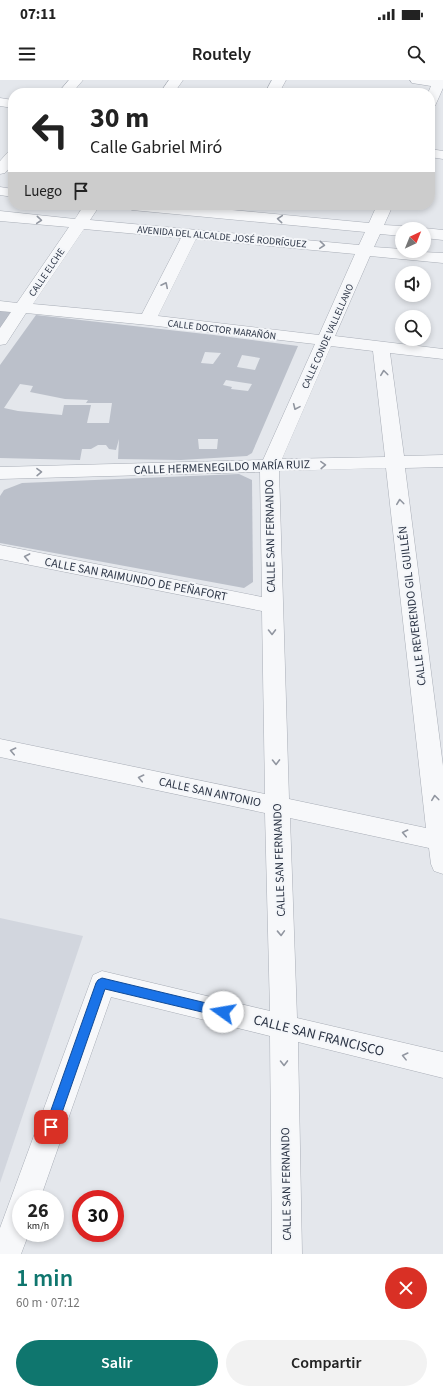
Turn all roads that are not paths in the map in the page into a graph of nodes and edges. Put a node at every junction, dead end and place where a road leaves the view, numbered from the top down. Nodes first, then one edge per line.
1 (76, 80) edge
2 (417, 80) edge
3 (441, 82) edge
4 (69, 88) edge
5 (435, 93) edge
6 (8, 161) edge
7 (0, 170) edge
8 (89, 210) edge
9 (223, 210) edge
10 (383, 210) edge
11 (0, 216) edge
12 (80, 223) junction
13 (375, 228) junction
14 (395, 230) edge
15 (190, 233) junction
16 (431, 234) edge
17 (443, 235) edge
18 (366, 249) junction
19 (443, 258) edge
20 (0, 306) edge
21 (22, 308) junction
22 (148, 320) junction
23 (0, 340) edge
24 (325, 341) junction
25 (381, 347) junction
26 (443, 354) edge
27 (443, 461) edge
28 (395, 462) junction
29 (269, 467) junction
30 (0, 473) edge
31 (0, 552) edge
32 (272, 606) junction
33 (0, 748) edge
34 (277, 806) junction
35 (442, 841) edge
36 (443, 864) edge
37 (284, 1027) junction
38 (443, 1065) edge
39 (28, 1190) edge
40 (12, 1237) edge
41 (6, 1254) edge
42 (288, 1254) edge

1 - 4 street
2 - 3 street
3 - 5 street
6 - 7 street
8 - 12 street, CALLE ELCHE
13 -> 9 street, AVENIDA DEL ALCALDE JOSÉ RODRÍGUEZ
10 - 13 street, CALLE CONDE VALLELLANO
11 -> 12 street, AVENIDA DEL ALCALDE JOSÉ RODRÍGUEZ
12 - 15 street, AVENIDA DEL ALCALDE JOSÉ RODRÍGUEZ
12 - 21 street, CALLE ELCHE
13 - 14 street, AVENIDA DEL ALCALDE JOSÉ RODRÍGUEZ
13 - 18 street, CALLE CONDE VALLELLANO
15 -> 18 street, AVENIDA DEL ALCALDE JOSÉ RODRÍGUEZ
22 -> 15 street
16 - 17 street
18 - 19 street, AVENIDA DEL ALCALDE JOSÉ RODRÍGUEZ
18 - 24 street, CALLE CONDE VALLELLANO
20 - 21 street, CALLE DOCTOR MARAÑÓN
21 - 22 street, CALLE DOCTOR MARAÑÓN
21 - 23 street, CALLE ELCHE
22 - 24 street, CALLE DOCTOR MARAÑÓN
24 - 25 street, CALLE DOCTOR MARAÑÓN
24 -> 29 street, CALLE CONDE VALLELLANO
25 - 26 street, CALLE DOCTOR MARAÑÓN
28 -> 25 street, CALLE REVERENDO GIL GUILLÉN
27 - 28 street, CALLE HERMENEGILDO MARÍA RUIZ
29 -> 28 street, CALLE HERMENEGILDO MARÍA RUIZ
35 -> 28 street, CALLE REVERENDO GIL GUILLÉN
30 -> 29 street, CALLE HERMENEGILDO MARÍA RUIZ
29 - 32 street, CALLE SAN FERNANDO
32 -> 31 street, CALLE SAN RAIMUNDO DE PEÑAFORT
32 -> 34 street, CALLE SAN FERNANDO
34 -> 33 street, CALLE SAN ANTONIO
35 -> 34 street, CALLE SAN ANTONIO
34 -> 37 street, CALLE SAN FERNANDO
35 - 36 street, CALLE REVERENDO GIL GUILLÉN
38 -> 37 street, CALLE SAN FRANCISCO
37 - 39 street, CALLE SAN FRANCISCO
37 -> 42 street, CALLE SAN FERNANDO
40 - 41 street

